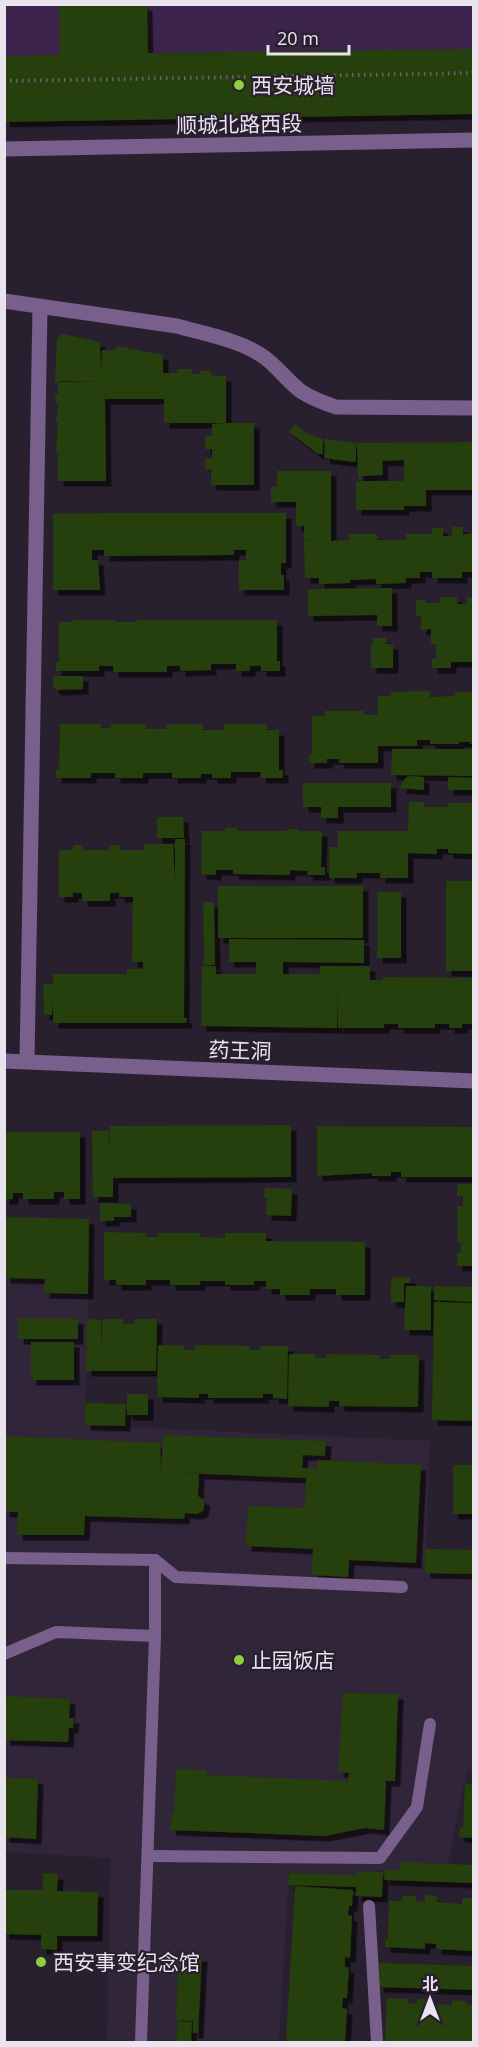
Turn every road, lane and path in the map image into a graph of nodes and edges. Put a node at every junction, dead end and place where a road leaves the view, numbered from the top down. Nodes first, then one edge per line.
1 (474, 73) edge
2 (4, 81) edge
3 (474, 140) edge
4 (4, 149) edge
5 (4, 301) edge
6 (40, 307) junction
7 (474, 408) edge
8 (4, 1061) edge
9 (27, 1061) junction
10 (474, 1081) edge
11 (4, 1558) edge
12 (155, 1560) junction
13 (402, 1587) dead end
14 (155, 1636) junction
15 (4, 1654) edge
16 (430, 1724) dead end
17 (148, 1856) junction
18 (369, 1906) dead end
19 (141, 2043) edge
20 (376, 2043) edge

1 - 2 path
3 - 4 street, 顺城北路西段
5 - 6 street
6 - 7 street
6 - 9 street
8 - 9 street, 药王洞
9 - 10 street, 药王洞
11 - 12 lane
12 - 13 lane
12 - 14 lane
14 - 15 lane
14 - 17 lane
16 - 17 lane
17 - 19 lane
18 - 20 lane

